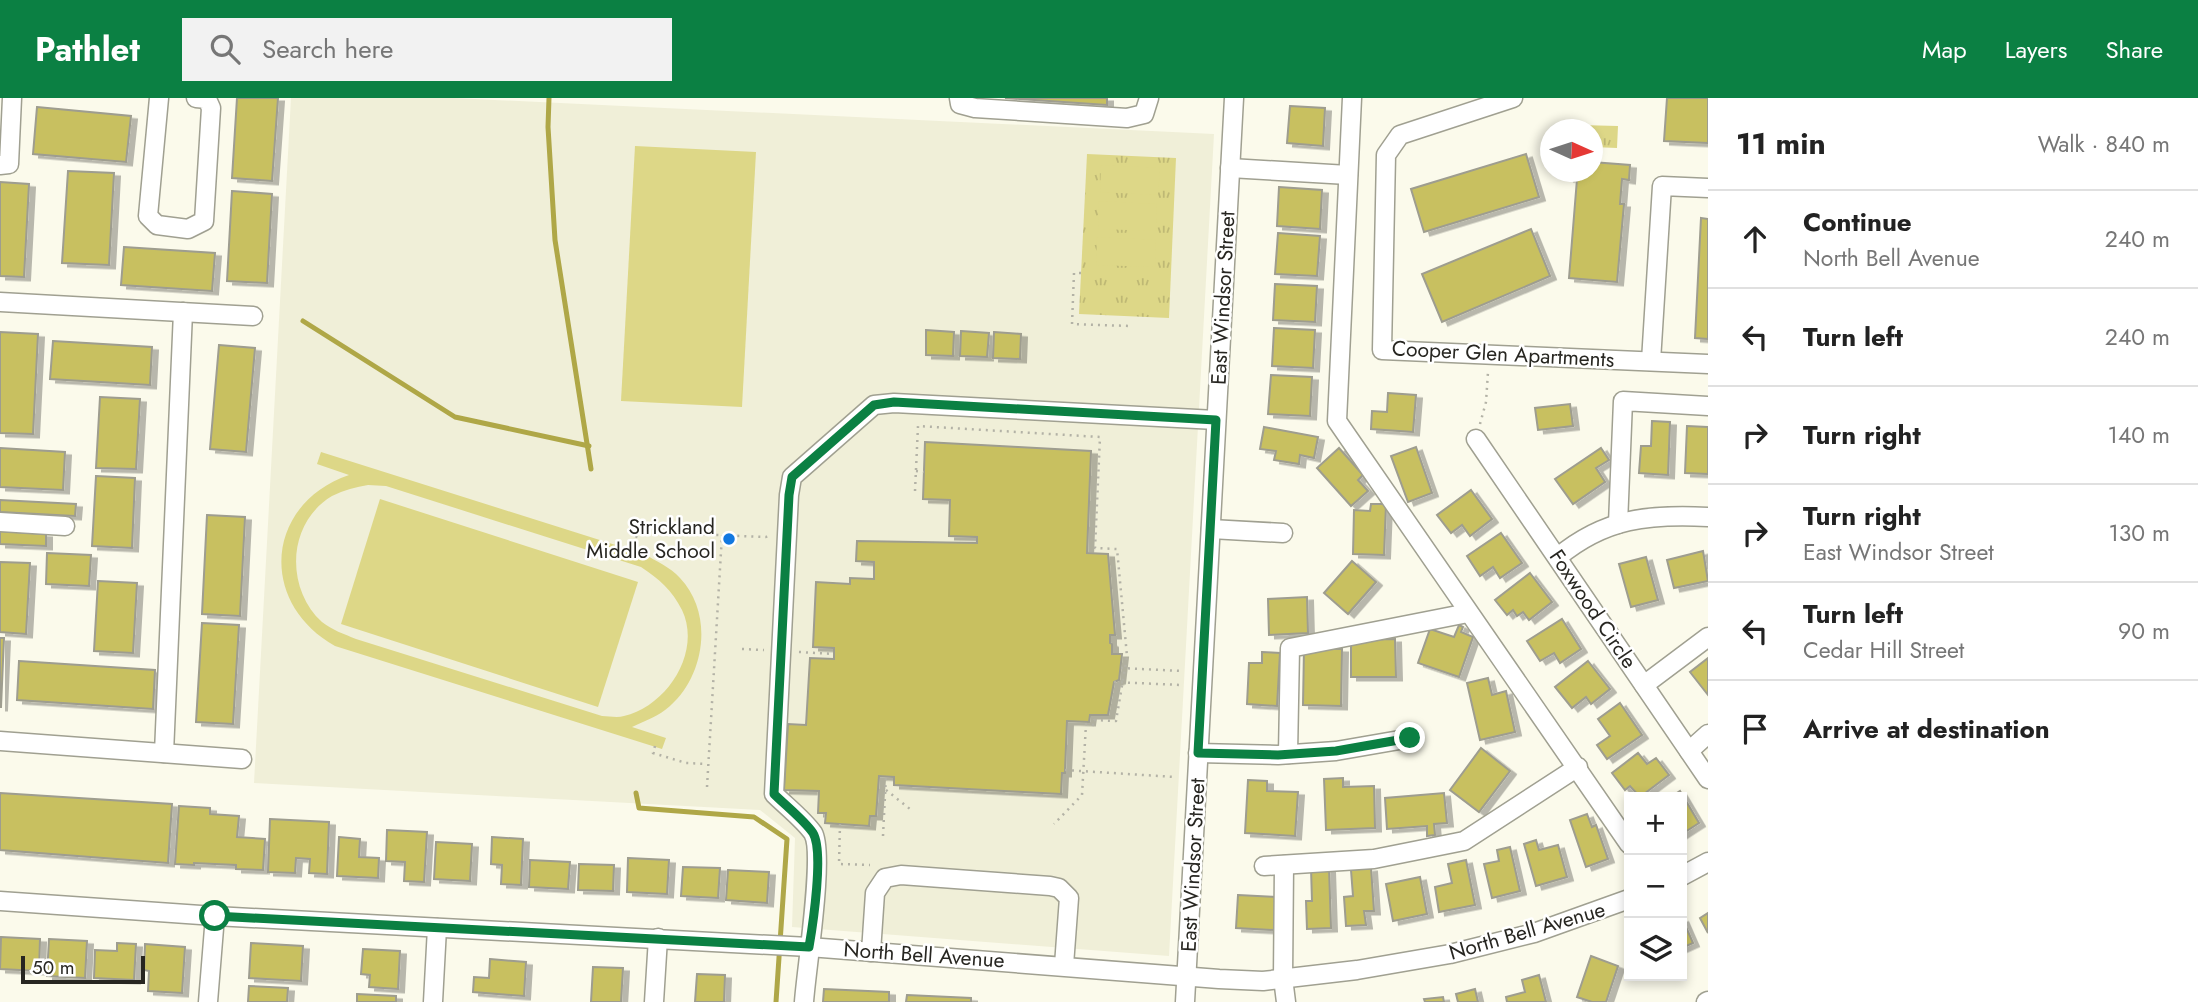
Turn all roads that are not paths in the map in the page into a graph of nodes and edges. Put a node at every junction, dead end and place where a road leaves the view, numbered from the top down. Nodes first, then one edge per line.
1 (12, 98) edge
2 (159, 98) edge
3 (196, 98) edge
4 (959, 98) edge
5 (1149, 98) edge
6 (1234, 98) edge
7 (1352, 98) edge
8 (1513, 98) edge
9 (0, 165) edge
10 (1230, 168) junction
11 (1348, 176) junction
12 (1708, 188) edge
13 (0, 302) edge
14 (183, 312) junction
15 (253, 316) dead end
16 (1651, 362) junction
17 (1708, 364) edge
18 (1708, 406) edge
19 (1216, 420) junction
20 (1476, 439) road end
21 (1708, 517) edge
22 (0, 522) edge
23 (1618, 524) junction
24 (65, 526) dead end
25 (1211, 529) junction
26 (1283, 533) dead end
27 (1558, 556) junction
28 (1468, 613) junction
29 (1708, 637) edge
30 (1644, 685) junction
31 (1708, 734) edge
32 (1410, 738) dead end
33 (0, 741) edge
34 (1689, 751) junction
35 (164, 753) junction
36 (1198, 753) junction
37 (1288, 754) junction
38 (242, 759) dead end
39 (1578, 767) junction
40 (1708, 779) edge
41 (1624, 836) edge
42 (1708, 862) edge
43 (1284, 865) junction
44 (1264, 866) dead end
45 (1687, 873) edge
46 (0, 901) edge
47 (1624, 901) edge
48 (215, 916) junction
49 (437, 928) junction
50 (658, 938) junction
51 (807, 947) junction
52 (871, 951) junction
53 (1064, 965) junction
54 (1187, 976) junction
55 (1283, 978) junction
56 (208, 1002) edge
57 (433, 1002) edge
58 (654, 1002) edge
59 (804, 1002) edge
60 (1185, 1002) edge
61 (1286, 1002) edge

1 - 9 street
2 - 3 street
4 - 5 street
6 - 10 street, East Windsor Street
7 - 11 street
8 - 16 street, Cooper Glen Apartments
10 - 11 street
10 - 19 street, East Windsor Street
11 - 28 street
12 - 16 street
13 - 14 street
14 - 15 street
14 - 35 street
16 - 17 street, Cooper Glen Apartments
18 - 23 street
19 - 25 street, East Windsor Street
19 - 51 street
20 - 27 street, Foxwood Circle
21 - 23 street
22 - 24 street
23 - 27 street
25 - 26 street
25 - 36 street, East Windsor Street
27 - 30 street, Foxwood Circle
28 - 37 street
28 - 39 street
29 - 30 street
30 - 34 street, Foxwood Circle
31 - 34 street
32 - 37 street
33 - 35 street
34 - 40 street, Foxwood Circle
35 - 38 street
36 - 37 street
36 - 54 street, East Windsor Street
39 - 41 street
39 - 43 street
42 - 45 street
43 - 44 street
43 - 55 street
46 - 48 street, North Bell Avenue
47 - 55 street, North Bell Avenue
48 - 49 street, North Bell Avenue
48 - 56 street
49 - 50 street, North Bell Avenue
49 - 57 street
50 - 51 street, North Bell Avenue
50 - 58 street
51 - 52 street, North Bell Avenue
51 - 59 street
52 - 53 street, North Bell Avenue
52 - 53 street
53 - 54 street, North Bell Avenue
54 - 55 street, North Bell Avenue
54 - 60 street, East Windsor Street
55 - 61 street

